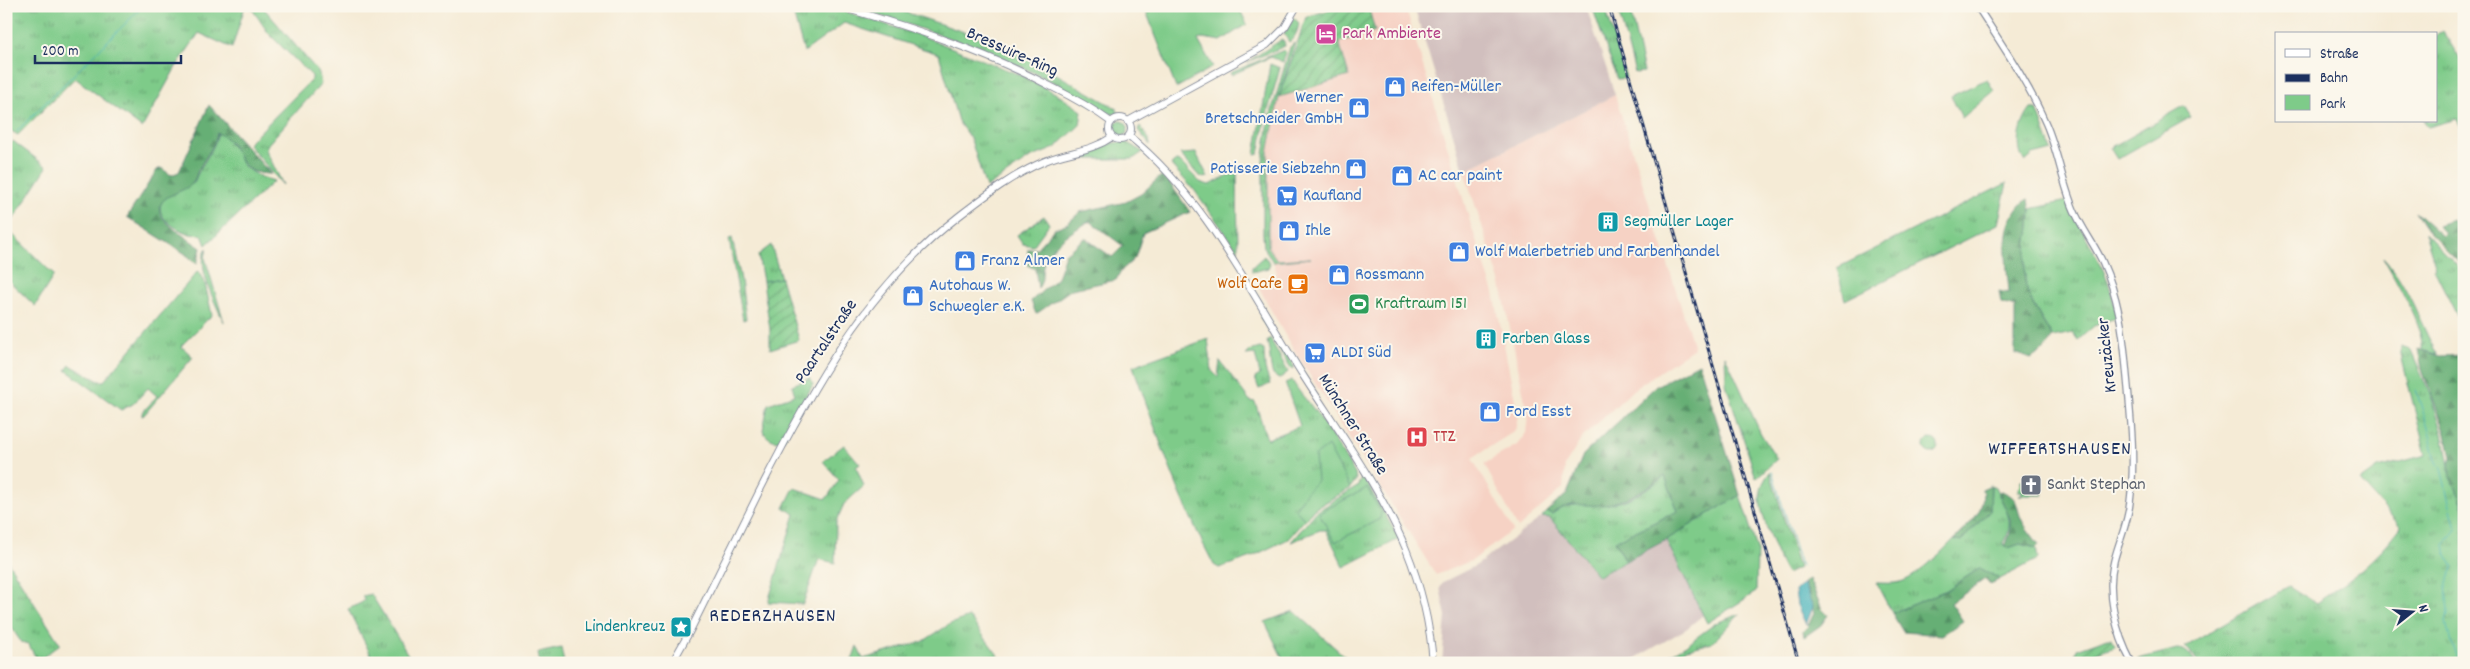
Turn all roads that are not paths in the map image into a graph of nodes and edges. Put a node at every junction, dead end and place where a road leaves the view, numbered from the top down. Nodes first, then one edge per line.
1 (837, 6) edge
2 (1298, 6) edge
3 (1977, 6) edge
4 (1128, 121) junction
5 (1110, 122) junction
6 (1129, 136) junction
7 (1112, 137) junction
8 (672, 663) edge
9 (1433, 663) edge
10 (2132, 663) edge

1 - 5 main road, Bressuire-Ring
2 - 4 main road
3 - 10 street, Kreuzäcker
4 - 5 main road
4 - 6 main road
5 - 7 main road
6 - 7 main road
6 - 9 main road, Münchner Straße
7 - 8 main road, Paartalstraße

